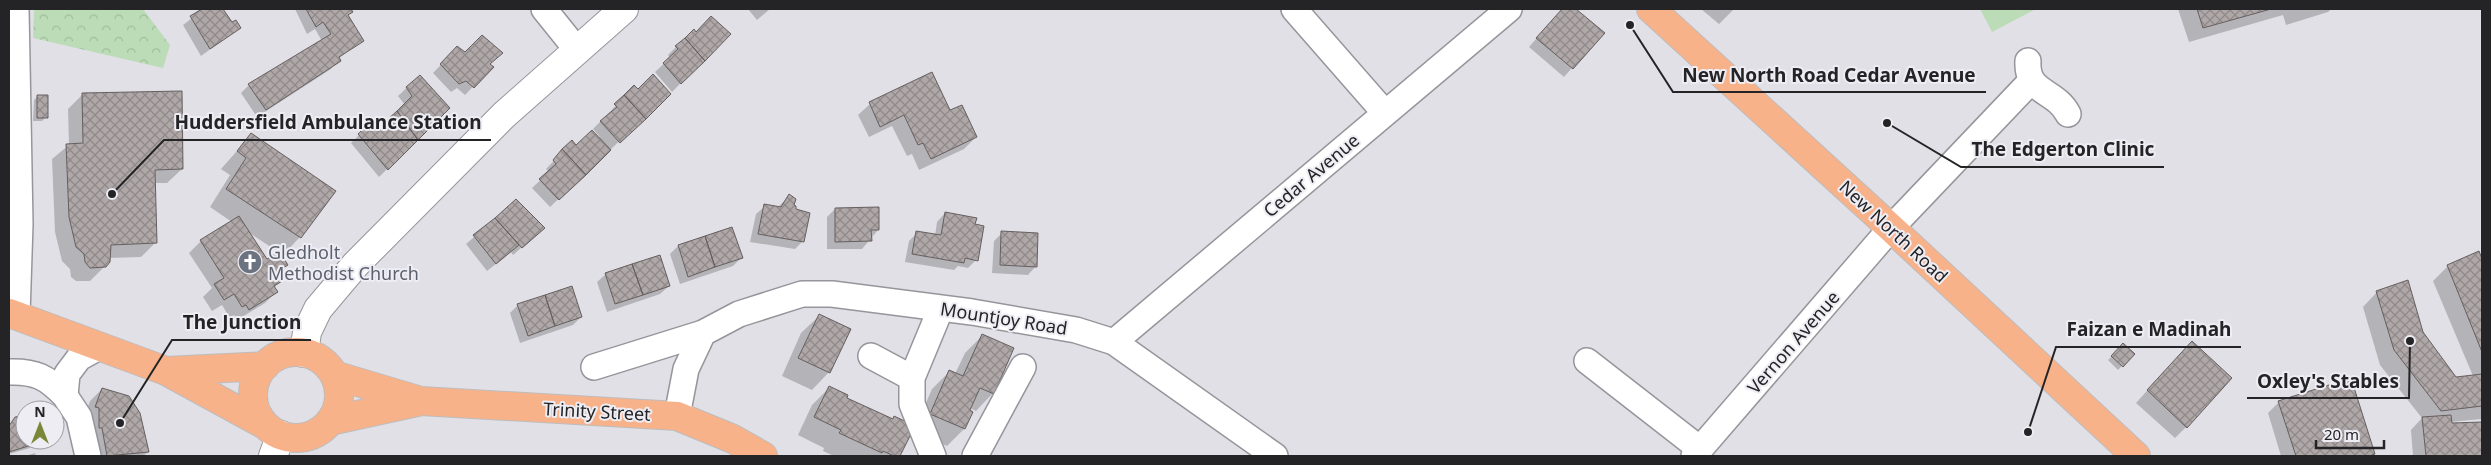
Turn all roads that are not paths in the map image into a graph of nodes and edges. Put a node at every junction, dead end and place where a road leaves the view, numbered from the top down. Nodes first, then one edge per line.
1 (16, 9) edge
2 (544, 9) edge
3 (624, 9) edge
4 (1294, 9) edge
5 (1509, 9) edge
6 (1651, 9) edge
7 (577, 50) junction
8 (1385, 113) junction
9 (2068, 114) dead end
10 (1891, 228) junction
11 (941, 308) junction
12 (13, 314) edge
13 (703, 333) junction
14 (1114, 342) junction
15 (99, 347) junction
16 (304, 353) junction
17 (871, 356) dead end
18 (1587, 361) dead end
19 (265, 366) junction
20 (594, 367) dead end
21 (1023, 367) dead end
22 (166, 370) junction
23 (9, 372) edge
24 (334, 375) junction
25 (912, 378) junction
26 (65, 396) junction
27 (421, 401) junction
28 (677, 416) junction
29 (330, 421) junction
30 (273, 439) edge
31 (1697, 453) edge
32 (88, 456) edge
33 (763, 456) edge
34 (933, 456) edge
35 (975, 456) edge
36 (1275, 456) edge
37 (2136, 456) edge

1 - 12 street
2 - 7 street
3 - 7 street
4 - 8 street
5 - 8 street, Cedar Avenue
6 - 10 highway, New North Road
7 - 16 street
8 - 14 street, Cedar Avenue
9 - 10 street, Vernon Avenue
10 - 31 street, Vernon Avenue
10 - 37 highway, New North Road
11 - 13 street, Mountjoy Road
11 - 14 street, Mountjoy Road
11 - 25 street
12 - 15 highway
13 - 20 street, Mountjoy Road
13 - 28 street
14 - 36 street, Mountjoy Road
15 - 22 highway
15 - 26 street
16 - 19 highway
16 - 24 highway
17 - 25 street
18 - 31 street
19 - 22 highway
19 - 30 highway
21 - 35 street
22 - 30 highway
23 - 26 street
24 - 27 highway, Trinity Street
24 - 29 highway
25 - 34 street
26 - 32 street
27 - 28 highway, Trinity Street
27 - 29 highway, Trinity Street
28 - 33 highway, Trinity Street
29 - 30 highway

